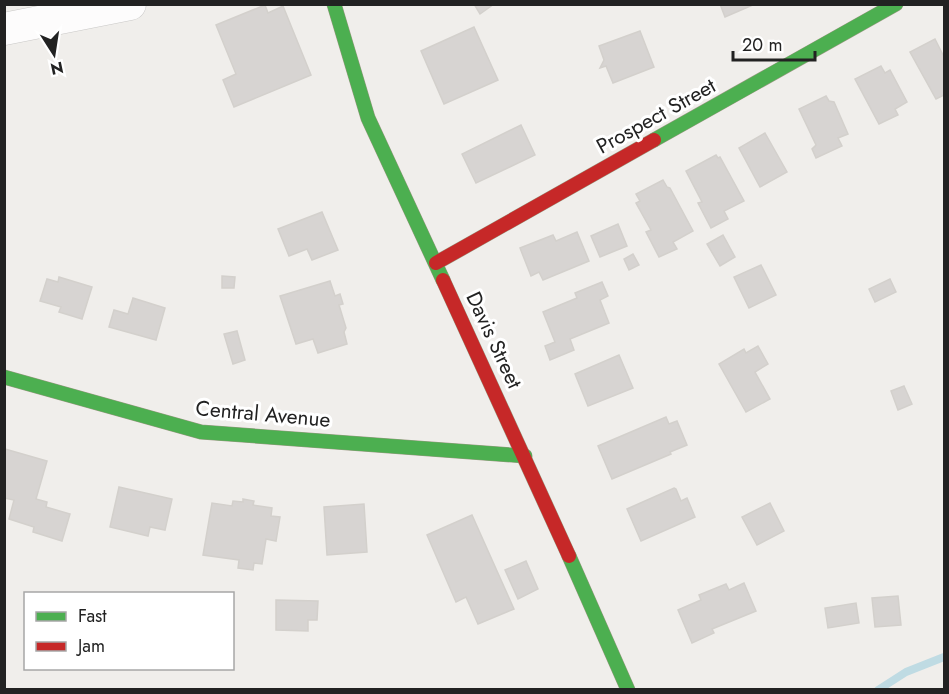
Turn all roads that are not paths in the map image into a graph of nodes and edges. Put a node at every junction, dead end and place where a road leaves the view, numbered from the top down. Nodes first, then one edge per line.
1 (130, 4) edge
2 (334, 4) edge
3 (896, 4) edge
4 (4, 28) edge
5 (436, 263) junction
6 (4, 377) edge
7 (525, 456) junction
8 (628, 690) edge

1 - 4 street
2 - 5 street, Davis Street
3 - 5 street, Prospect Street
5 - 7 street, Davis Street
6 - 7 street, Central Avenue
7 - 8 street, Davis Street

